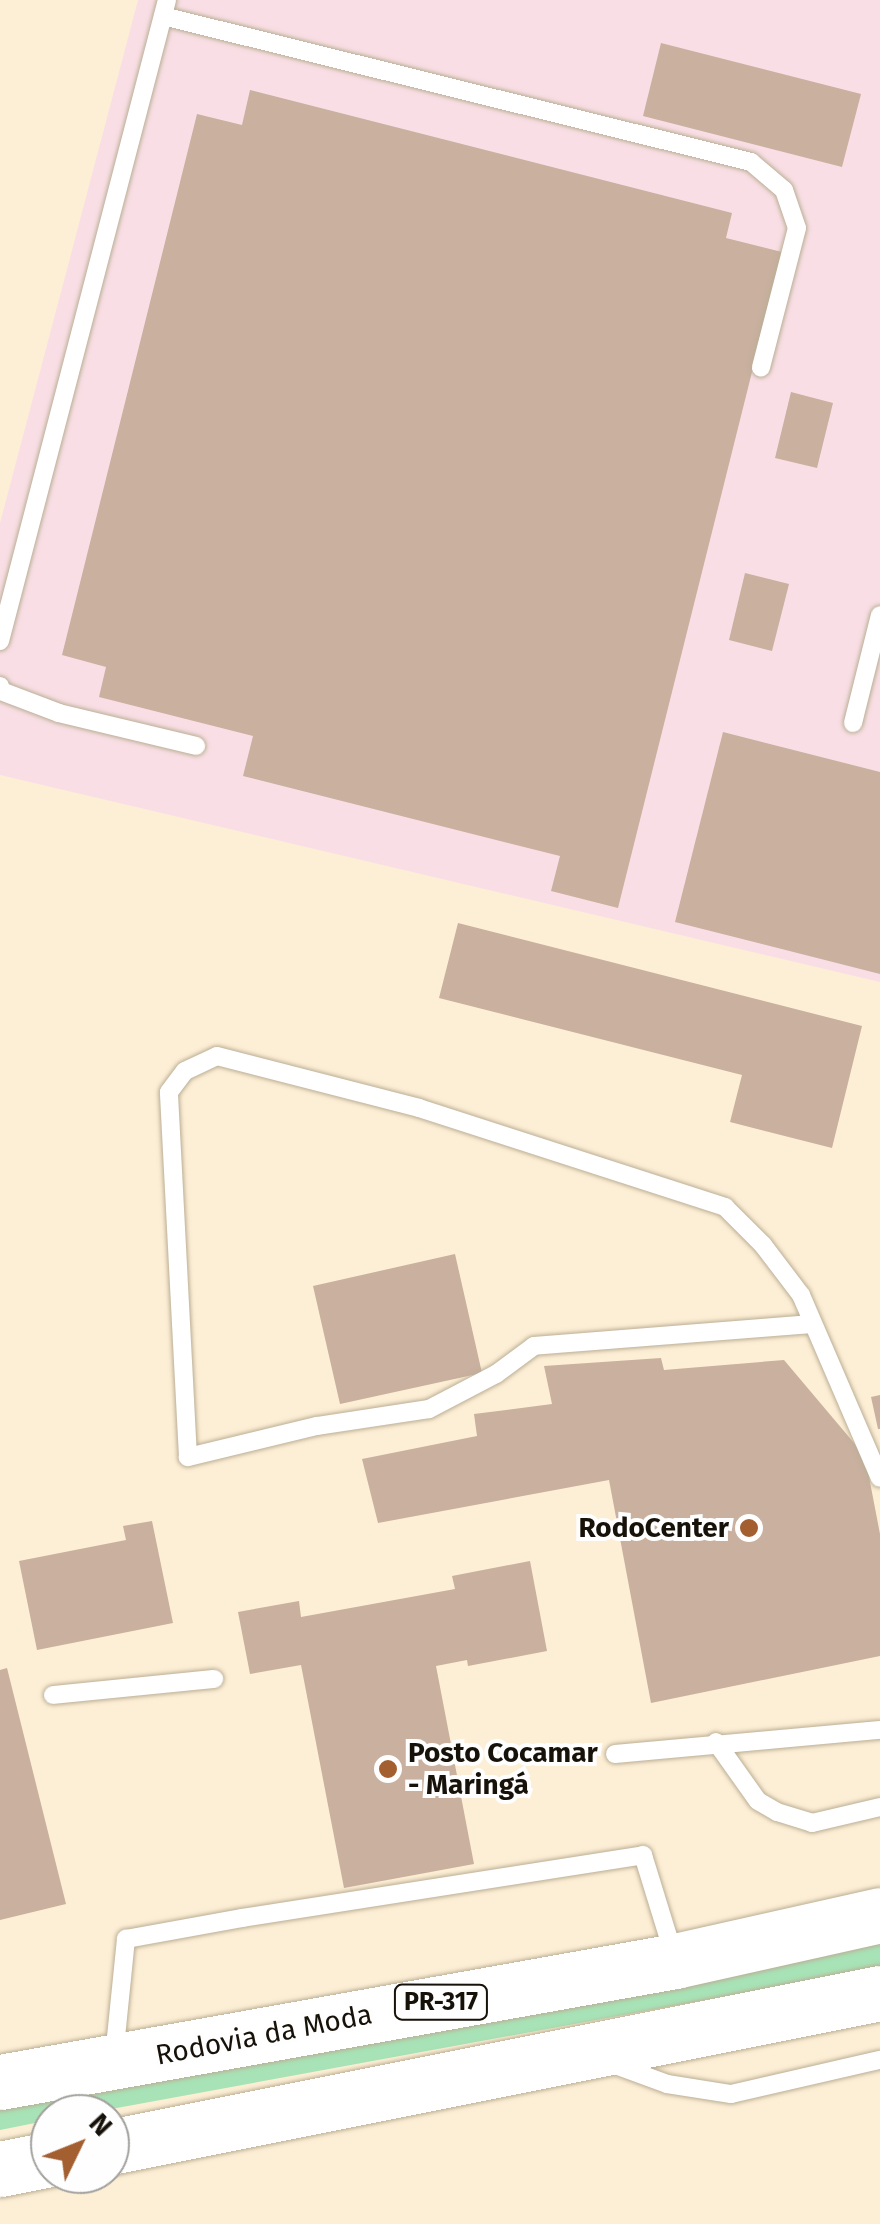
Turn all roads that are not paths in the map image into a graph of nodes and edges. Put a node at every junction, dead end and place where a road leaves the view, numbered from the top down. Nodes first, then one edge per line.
1 (165, 8) edge
2 (762, 367) dead end
3 (880, 616) edge
4 (0, 642) edge
5 (0, 686) edge
6 (854, 723) dead end
7 (196, 746) dead end
8 (812, 1324) junction
9 (880, 1478) edge
10 (214, 1680) dead end
11 (53, 1695) dead end
12 (880, 1730) edge
13 (716, 1742) junction
14 (615, 1754) dead end
15 (880, 1807) edge
16 (880, 1914) edge
17 (675, 1961) junction
18 (880, 1993) edge
19 (581, 2052) junction
20 (880, 2060) edge
21 (114, 2063) junction
22 (0, 2082) edge
23 (130, 2143) edge
24 (30, 2163) edge
25 (0, 2169) edge

1 - 2 lane
1 - 4 lane
3 - 6 lane
5 - 7 lane
8 - 8 lane
8 - 9 lane
10 - 11 lane
12 - 13 lane
13 - 14 lane
13 - 15 lane
16 - 17 highway, Rodovia da Moda / PR-317
17 - 21 highway, Rodovia da Moda / PR-317
17 - 21 lane
18 - 19 highway
19 - 20 lane
19 - 23 highway
21 - 22 highway, Rodovia da Moda / PR-317
24 - 25 highway

